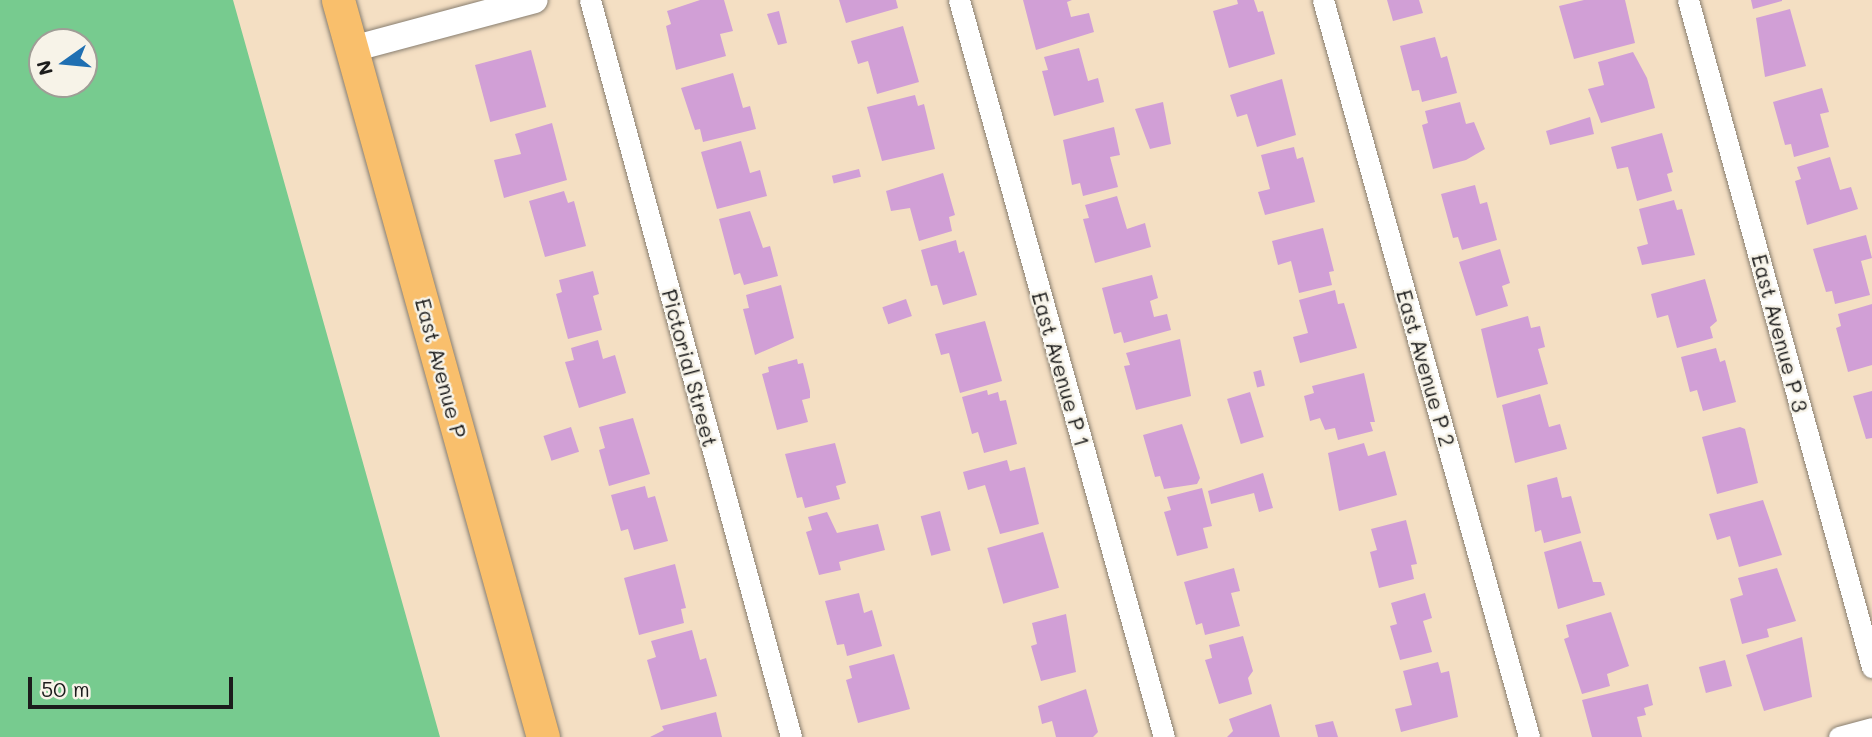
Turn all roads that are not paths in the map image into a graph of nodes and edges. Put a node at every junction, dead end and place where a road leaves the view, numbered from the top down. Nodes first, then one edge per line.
1 (338, 0) edge
2 (535, 0) edge
3 (590, 0) edge
4 (959, 0) edge
5 (1323, 0) edge
6 (1688, 0) edge
7 (352, 49) junction
8 (1872, 667) edge
9 (1872, 728) edge
10 (543, 737) edge
11 (791, 737) edge
12 (1164, 737) edge
13 (1529, 737) edge
14 (1839, 737) edge

1 - 7 main road, East Avenue P
2 - 7 street
3 - 11 street, Pictorial Street
4 - 12 street, East Avenue P 1
5 - 13 street, East Avenue P 2
6 - 8 street, East Avenue P 3
7 - 10 main road, East Avenue P
9 - 14 street

